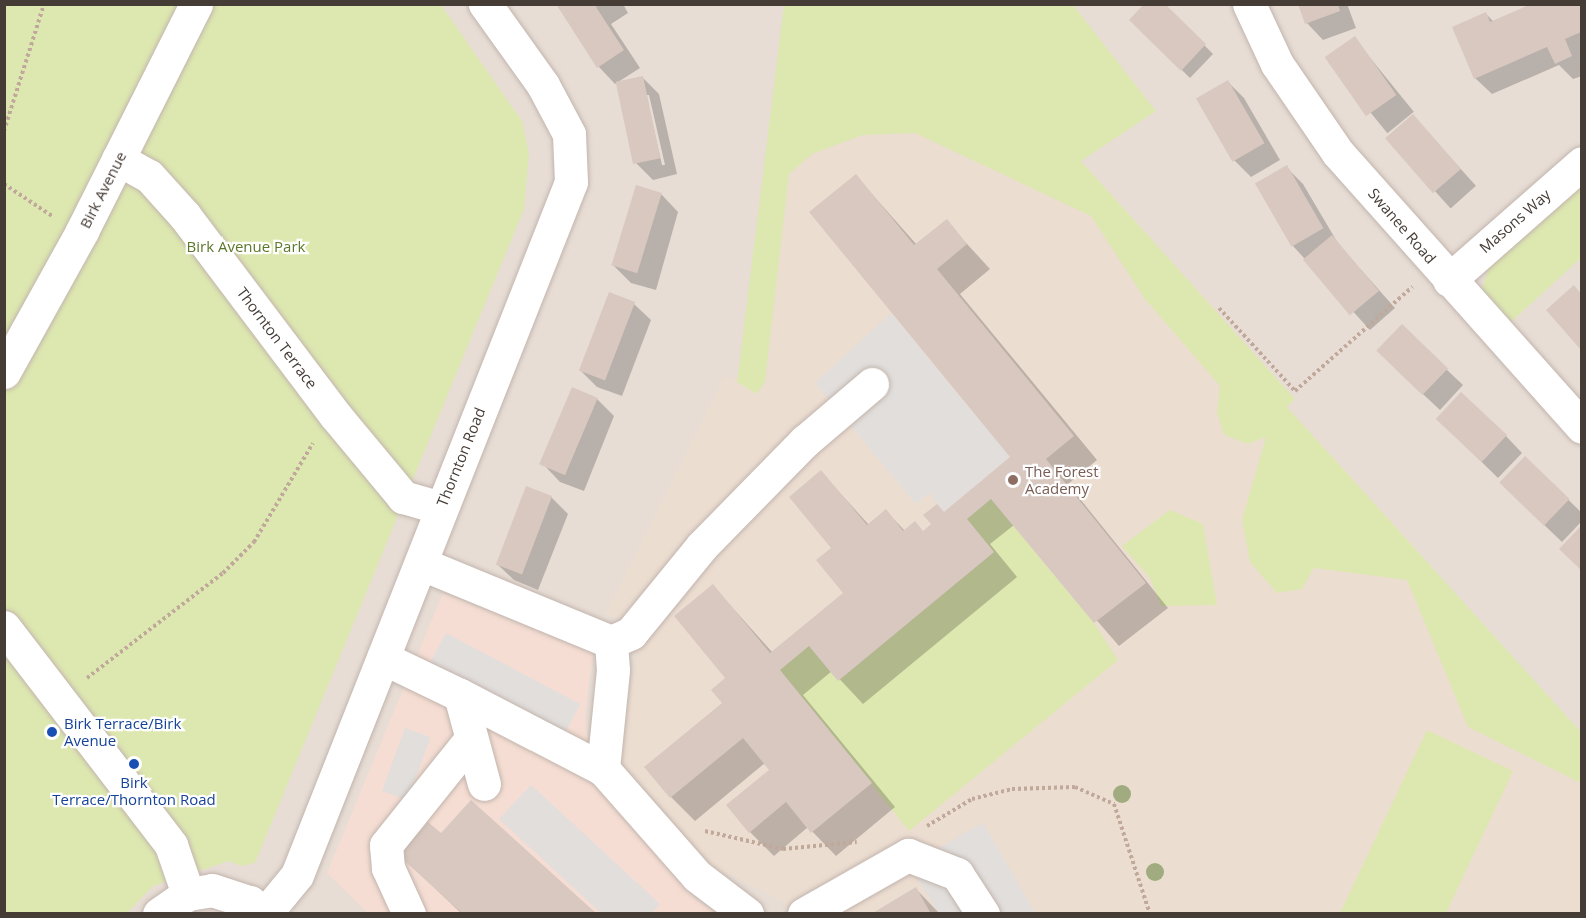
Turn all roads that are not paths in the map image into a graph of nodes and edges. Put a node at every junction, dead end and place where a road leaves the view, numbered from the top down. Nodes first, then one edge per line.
1 (196, 4) edge
2 (485, 4) edge
3 (1249, 4) edge
4 (118, 159) junction
5 (1581, 163) edge
6 (1442, 272) junction
7 (4, 372) edge
8 (872, 384) dead end
9 (1581, 428) edge
10 (441, 508) junction
11 (422, 564) junction
12 (4, 627) edge
13 (611, 642) junction
14 (383, 658) junction
15 (460, 695) junction
16 (471, 739) junction
17 (603, 769) junction
18 (484, 784) dead end
19 (188, 894) junction
20 (159, 914) edge
21 (264, 914) edge
22 (409, 914) edge
23 (747, 914) edge
24 (804, 914) edge
25 (983, 914) edge

1 - 4 street, Birk Avenue
2 - 10 street, Thornton Road
3 - 6 street, Swanee Road
4 - 7 street, Birk Avenue
4 - 10 street, Thornton Terrace
5 - 6 street, Masons Way
6 - 9 street, Swanee Road
8 - 13 street
10 - 11 street, Thornton Road
11 - 13 street
11 - 14 street, Thornton Road
12 - 19 street
13 - 17 street
14 - 15 street
14 - 21 street, Thornton Road
15 - 16 street
15 - 17 street
16 - 18 street
16 - 22 street
17 - 23 street
19 - 20 street, Thornton Road
19 - 21 street, Thornton Road
24 - 25 street

